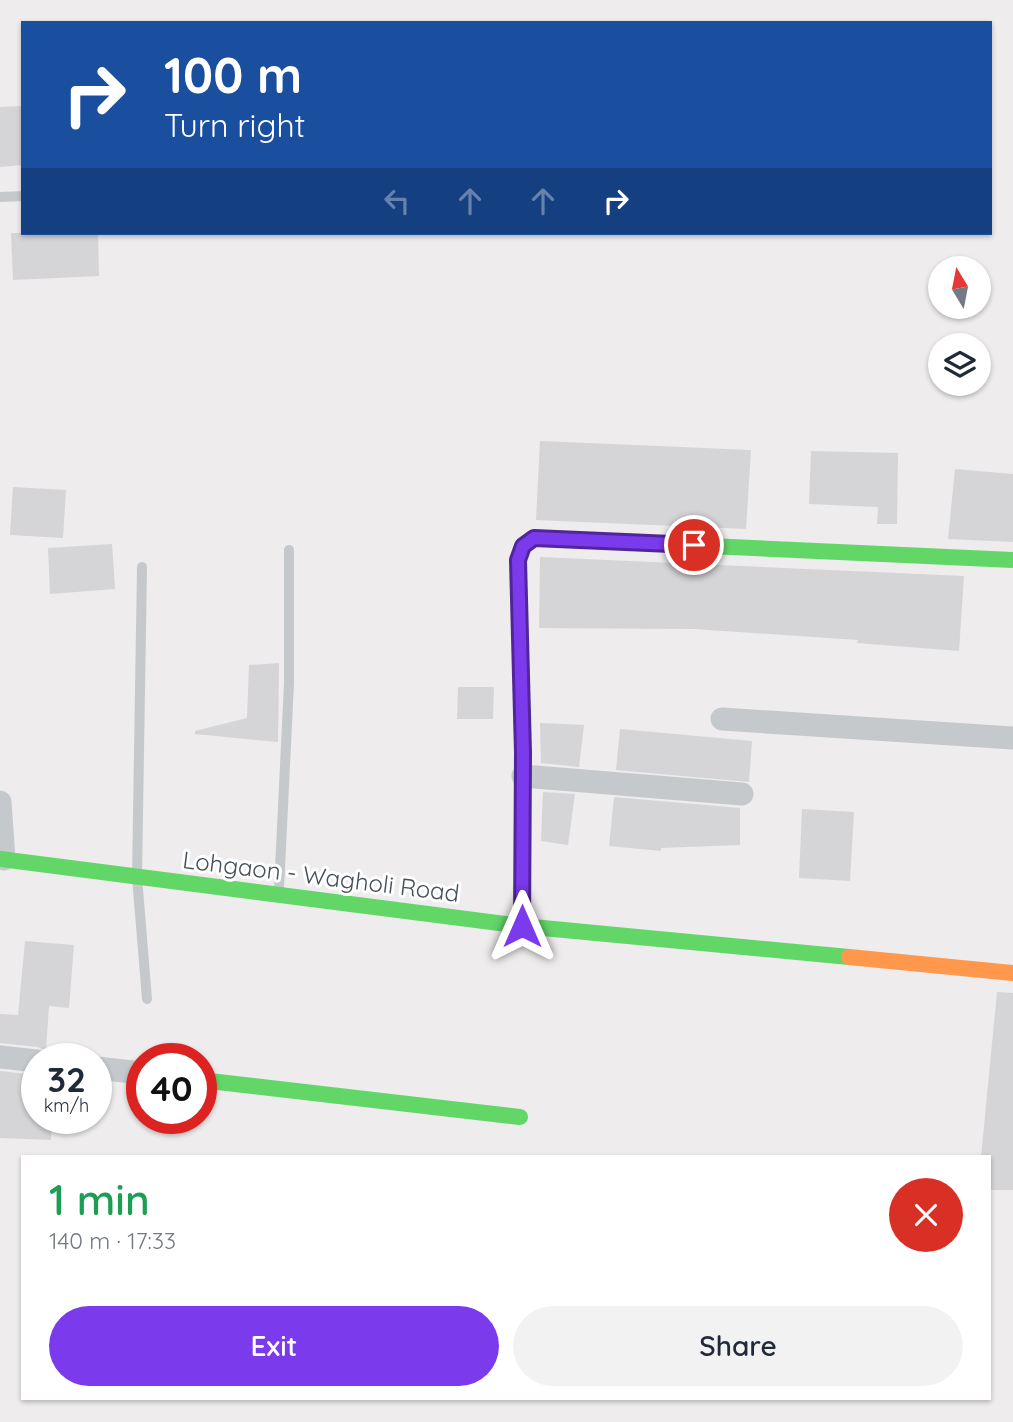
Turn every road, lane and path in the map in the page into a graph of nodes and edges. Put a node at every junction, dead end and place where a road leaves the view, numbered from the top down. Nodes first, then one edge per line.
1 (21, 196) edge
2 (0, 197) edge
3 (289, 550) dead end
4 (1013, 560) edge
5 (142, 568) dead end
6 (722, 719) dead end
7 (1013, 738) edge
8 (523, 776) junction
9 (743, 794) dead end
10 (0, 802) edge
11 (2, 859) edge
12 (137, 877) junction
13 (278, 895) junction
14 (522, 926) junction
15 (1013, 973) edge
16 (147, 999) dead end
17 (0, 1057) edge
18 (21, 1059) edge
19 (217, 1082) edge
20 (520, 1117) dead end

1 - 2 lane
3 - 13 lane
4 - 8 street
5 - 12 lane
6 - 7 street
8 - 9 street
8 - 14 street
10 - 11 street
11 - 12 street, Lohgaon - Wagholi Road
12 - 13 street, Lohgaon - Wagholi Road
12 - 16 lane
13 - 14 street, Lohgaon - Wagholi Road
14 - 15 street, Lohgaon - Wagholi Road
17 - 18 street
19 - 20 street

